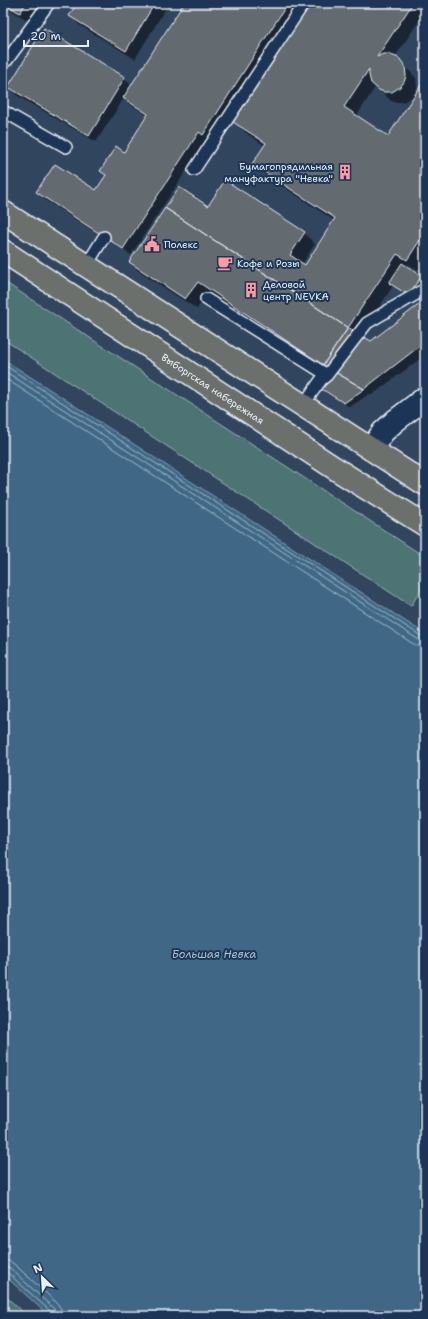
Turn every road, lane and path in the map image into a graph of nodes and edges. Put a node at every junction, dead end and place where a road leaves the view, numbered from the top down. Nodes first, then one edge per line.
1 (49, 3) edge
2 (304, 3) edge
3 (4, 61) edge
4 (3, 111) edge
5 (66, 147) dead end
6 (194, 170) dead end
7 (3, 212) edge
8 (104, 236) dead end
9 (3, 251) edge
10 (86, 266) junction
11 (425, 289) edge
12 (206, 298) dead end
13 (327, 375) junction
14 (425, 398) edge
15 (303, 405) junction
16 (371, 449) junction
17 (425, 484) edge
18 (425, 525) edge

1 - 3 lane
2 - 6 lane
4 - 5 lane
7 - 10 main road
8 - 10 lane
9 - 18 main road, Выборгская набережная
10 - 15 main road
11 - 13 lane
12 - 13 lane
13 - 15 lane
14 - 16 street
15 - 16 main road
16 - 17 main road

